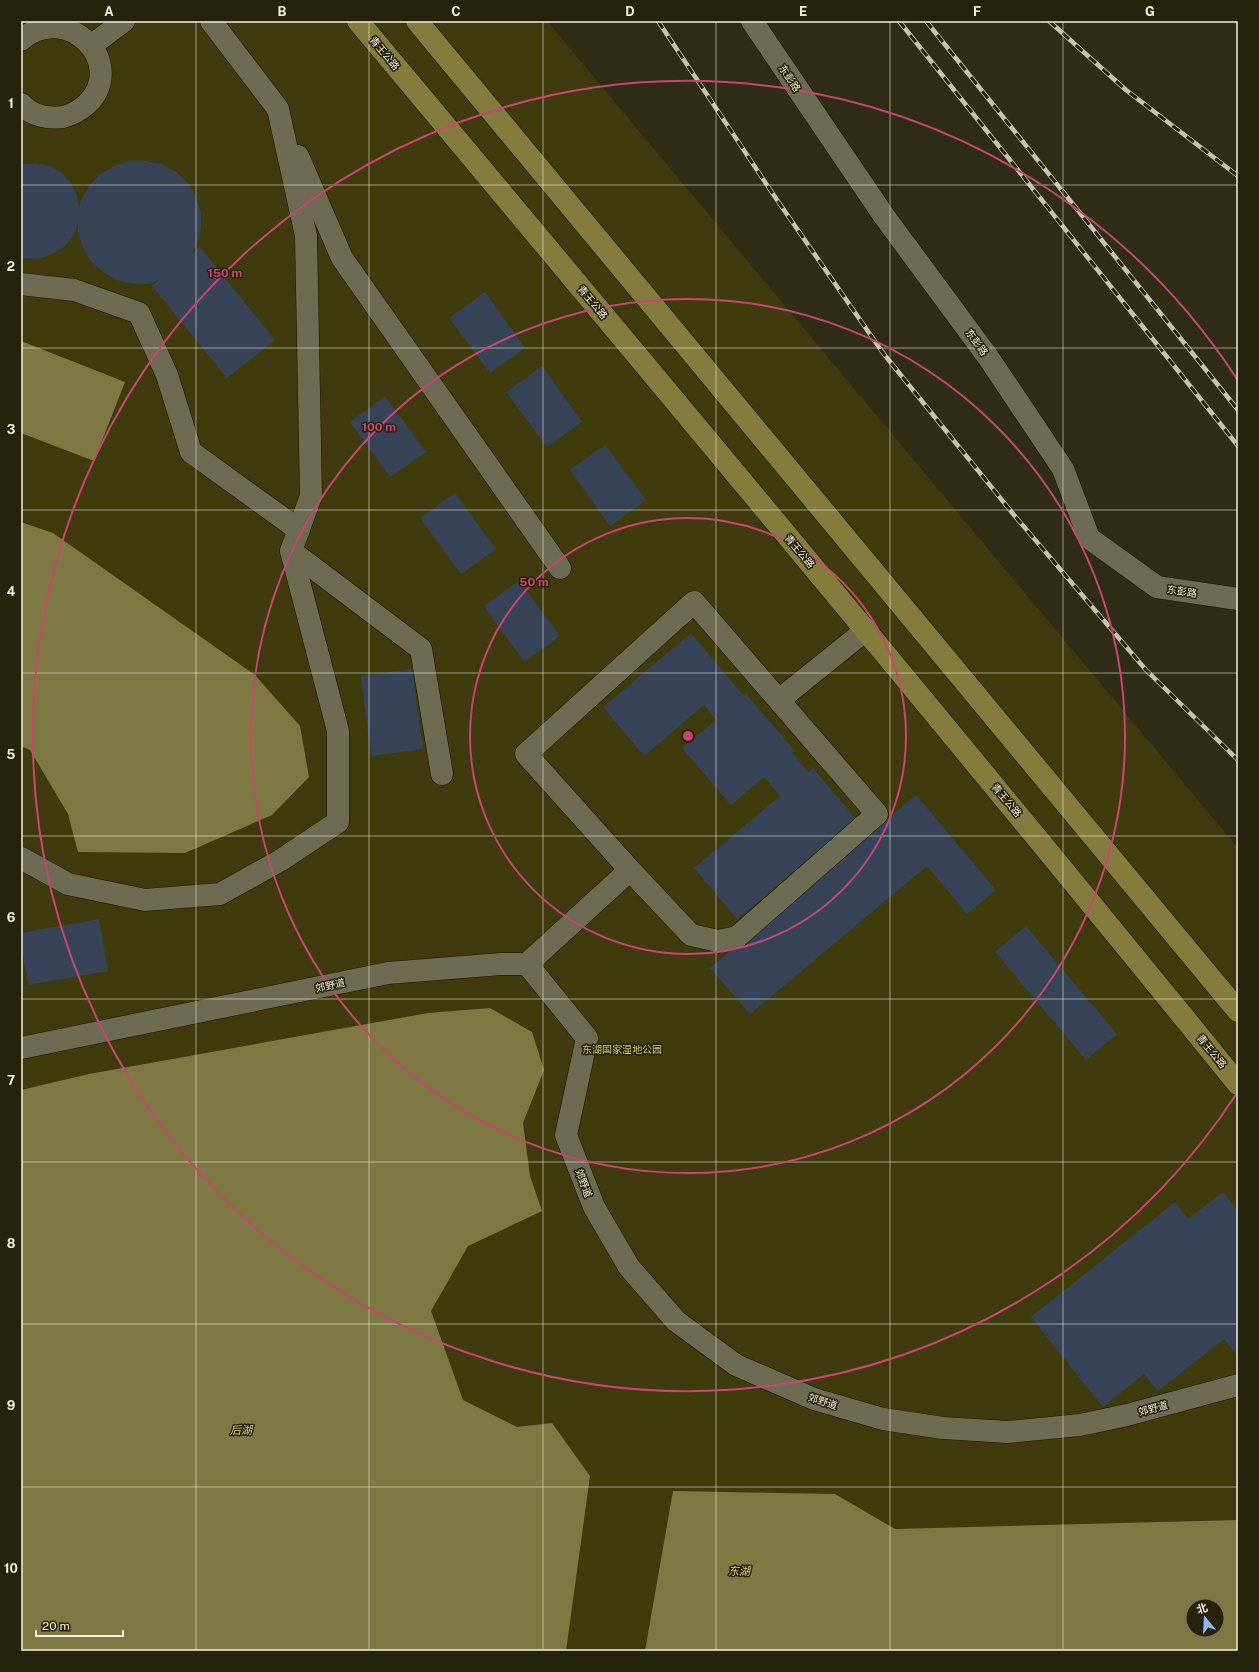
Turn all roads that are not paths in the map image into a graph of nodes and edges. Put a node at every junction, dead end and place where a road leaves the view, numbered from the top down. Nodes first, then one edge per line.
1 (124, 21) edge
2 (211, 21) edge
3 (358, 21) edge
4 (417, 21) edge
5 (752, 21) edge
6 (21, 40) edge
7 (92, 46) junction
8 (21, 104) edge
9 (278, 109) junction
10 (21, 284) edge
11 (299, 530) junction
12 (291, 551) junction
13 (560, 568) dead end
14 (1238, 599) edge
15 (866, 630) junction
16 (779, 700) junction
17 (442, 774) dead end
18 (21, 858) edge
19 (630, 870) junction
20 (527, 964) junction
21 (1238, 1011) edge
22 (21, 1048) edge
23 (1238, 1084) edge
24 (1238, 1385) edge

1 - 7 street
2 - 9 street
3 - 15 main road, 青王公路
4 - 21 main road
5 - 14 street, 东彭路
6 - 7 street
7 - 8 street
9 - 11 street
9 - 13 street
10 - 11 street
11 - 12 street
12 - 17 street
12 - 18 street
15 - 16 street
15 - 23 main road, 青王公路
16 - 19 street
16 - 19 street
19 - 20 street
20 - 22 street, 郊野道
20 - 24 street, 郊野道

